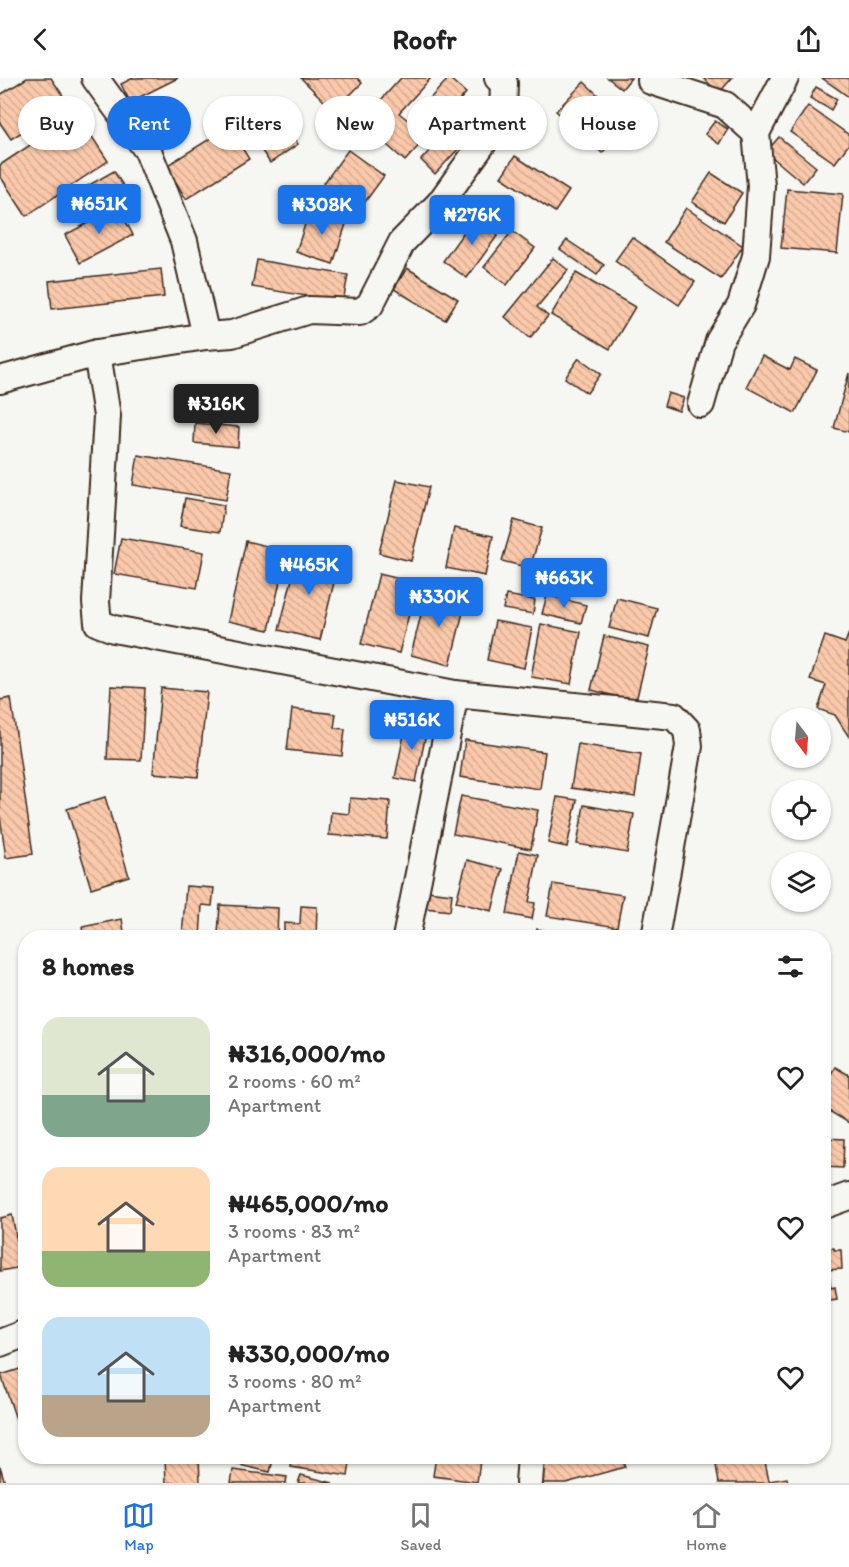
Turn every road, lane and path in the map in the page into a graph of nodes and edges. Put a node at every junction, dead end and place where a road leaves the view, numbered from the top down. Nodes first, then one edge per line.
1 (95, 78) edge
2 (498, 78) edge
3 (785, 78) edge
4 (651, 81) dead end
5 (756, 134) junction
6 (206, 336) junction
7 (97, 353) junction
8 (0, 380) edge
9 (701, 404) dead end
10 (455, 694) junction
11 (408, 930) edge
12 (657, 930) edge
13 (849, 1196) edge
14 (831, 1202) edge
15 (18, 1336) edge
16 (0, 1343) edge
17 (530, 1464) edge
18 (529, 1483) edge

1 - 6 street
2 - 6 street
3 - 5 street
4 - 5 street
5 - 9 street
6 - 7 street
7 - 8 street
7 - 10 street
10 - 11 street
10 - 12 street
13 - 14 street
15 - 16 street
17 - 18 street

